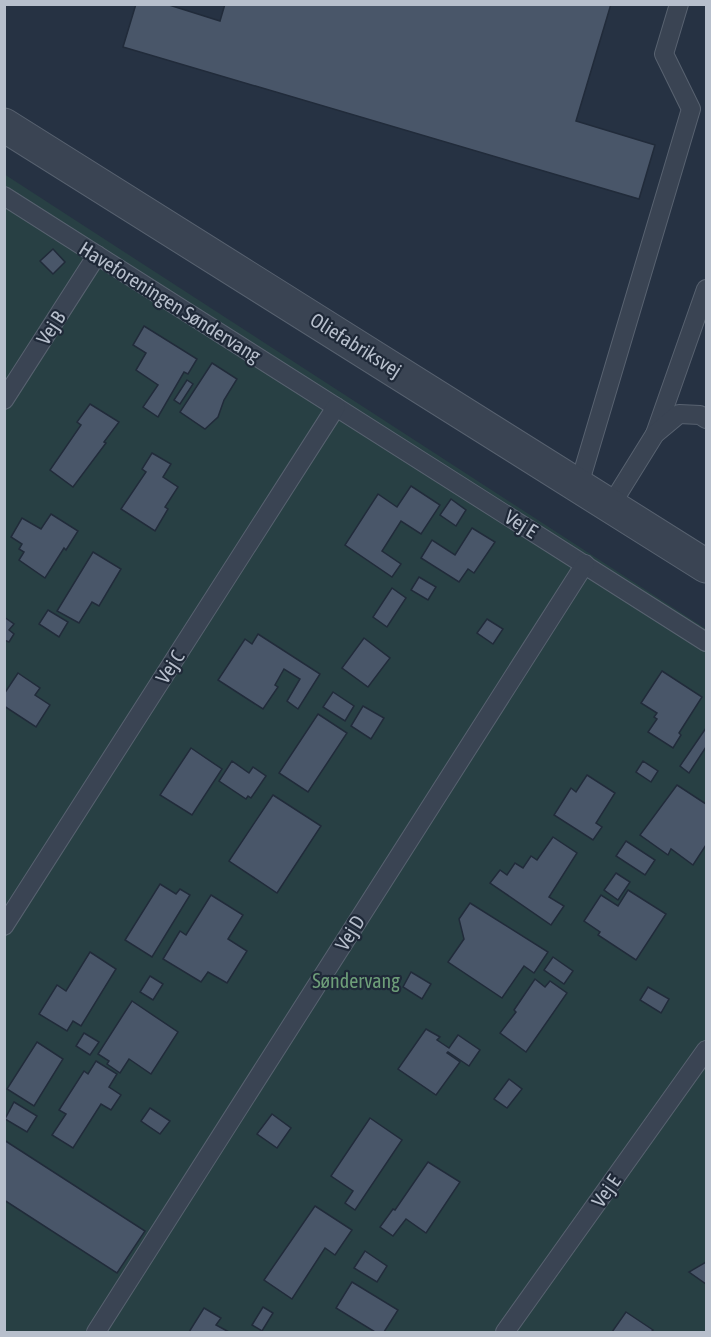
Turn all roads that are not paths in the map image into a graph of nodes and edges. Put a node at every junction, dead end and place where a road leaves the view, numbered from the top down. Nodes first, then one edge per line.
1 (679, 4) edge
2 (4, 125) edge
3 (4, 196) edge
4 (97, 255) junction
5 (706, 289) edge
6 (4, 400) edge
7 (336, 407) junction
8 (706, 419) edge
9 (655, 435) junction
10 (579, 485) junction
11 (611, 505) junction
12 (585, 564) junction
13 (706, 566) edge
14 (706, 642) edge
15 (4, 926) edge
16 (706, 1050) edge
17 (96, 1332) edge
18 (505, 1332) edge

1 - 10 lane
2 - 10 street, Oliefabriksvej
3 - 4 lane, Haveforeningen Søndervang
4 - 6 lane, Vej B
4 - 7 lane, Haveforeningen Søndervang
5 - 9 lane
7 - 12 lane, Vej E
7 - 15 lane, Vej C
8 - 9 lane
9 - 11 lane
10 - 11 street, Oliefabriksvej
11 - 13 street, Oliefabriksvej
12 - 14 lane, Vej E
12 - 17 lane, Vej D
16 - 18 lane, Vej E

